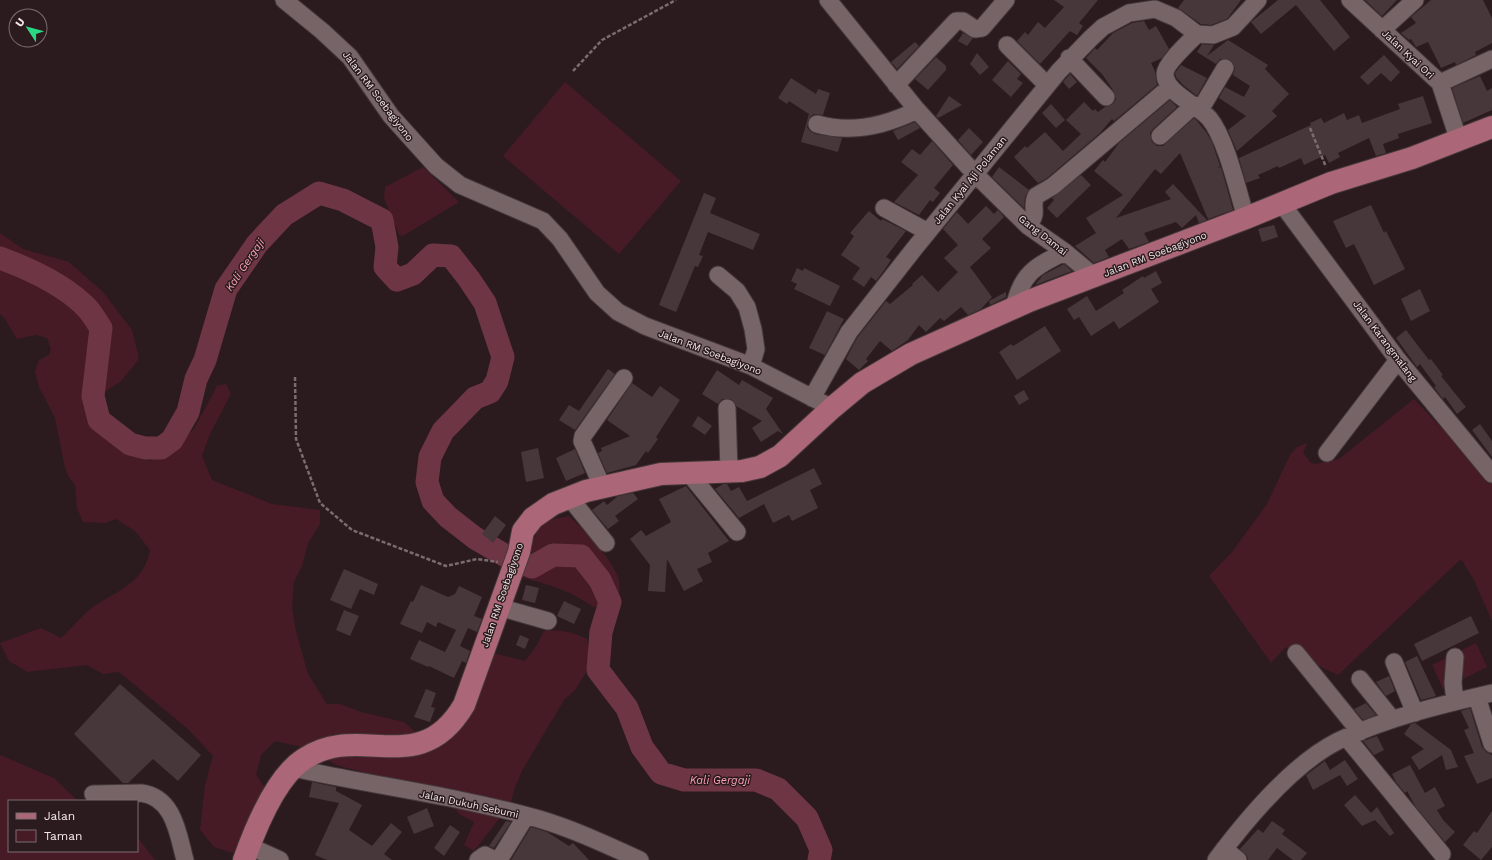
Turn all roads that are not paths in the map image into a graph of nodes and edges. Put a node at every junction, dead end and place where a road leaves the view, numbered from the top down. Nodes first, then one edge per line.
1 (284, 0) edge
2 (828, 0) edge
3 (1006, 0) edge
4 (1258, 0) edge
5 (1350, 0) edge
6 (1415, 0) edge
7 (1158, 4) edge
8 (1382, 30) junction
9 (1196, 34) junction
10 (1007, 46) dead end
11 (1069, 58) junction
12 (1492, 58) edge
13 (1225, 68) dead end
14 (1440, 83) junction
15 (896, 85) junction
16 (1047, 85) junction
17 (1169, 88) junction
18 (1106, 97) dead end
19 (1197, 107) junction
20 (917, 110) junction
21 (817, 124) dead end
22 (1492, 127) edge
23 (1160, 136) dead end
24 (1459, 141) junction
25 (975, 174) junction
26 (1282, 204) junction
27 (884, 208) dead end
28 (1246, 218) junction
29 (1028, 226) junction
30 (928, 232) junction
31 (1065, 252) junction
32 (718, 275) dead end
33 (1095, 277) junction
34 (1014, 308) junction
35 (1398, 360) junction
36 (751, 366) junction
37 (624, 378) dead end
38 (812, 398) junction
39 (727, 408) dead end
40 (832, 408) junction
41 (1327, 453) dead end
42 (743, 469) junction
43 (688, 472) junction
44 (1492, 474) edge
45 (602, 486) junction
46 (569, 497) junction
47 (736, 532) dead end
48 (606, 543) dead end
49 (499, 607) junction
50 (548, 621) dead end
51 (1296, 653) dead end
52 (1455, 657) dead end
53 (1394, 662) dead end
54 (1360, 679) dead end
55 (1485, 695) edge
56 (1455, 702) junction
57 (1415, 713) junction
58 (1392, 720) junction
59 (1354, 735) junction
60 (1492, 744) edge
61 (293, 768) junction
62 (93, 794) dead end
63 (526, 816) junction
64 (247, 853) edge
65 (1442, 854) dead end
66 (1220, 855) edge
67 (185, 860) edge
68 (280, 860) edge
69 (478, 860) edge
70 (495, 860) edge
71 (499, 860) edge
72 (640, 860) edge
73 (1238, 860) edge

1 - 36 street, Jalan RM Soebagiyono
2 - 15 street, Gang Damai
3 - 15 street
4 - 9 street
5 - 8 street, Jalan Kyai Ori
6 - 8 street
7 - 9 street
7 - 11 street, Jalan Kyai Aji Polaman
8 - 14 street, Jalan Kyai Ori
9 - 17 street
10 - 16 street
11 - 16 street, Jalan Kyai Aji Polaman
11 - 18 street
12 - 14 street
13 - 19 street
14 - 24 street, Jalan Kyai Ori
15 - 20 street, Gang Damai
16 - 25 street, Jalan Kyai Aji Polaman
17 - 19 street
17 - 29 street
19 - 23 street
19 - 28 street
20 - 21 street
20 - 25 street, Gang Damai
22 - 24 main road, Jalan RM Soebagiyono
24 - 26 main road, Jalan RM Soebagiyono
25 - 29 street, Gang Damai
25 - 30 street, Jalan Kyai Aji Polaman
26 - 28 main road, Jalan RM Soebagiyono
26 - 35 street, Jalan Karangmalang
27 - 30 street
28 - 33 main road, Jalan RM Soebagiyono
29 - 31 street, Gang Damai
30 - 38 street, Jalan Kyai Aji Polaman
31 - 33 street, Gang Damai
31 - 34 street
32 - 36 street
33 - 34 main road, Jalan RM Soebagiyono
34 - 40 main road, Jalan RM Soebagiyono
35 - 41 street
35 - 44 street, Jalan Karangmalang
36 - 38 street, Jalan RM Soebagiyono
37 - 45 street
38 - 40 street, Jalan RM Soebagiyono
39 - 42 street
40 - 42 main road, Jalan RM Soebagiyono
42 - 43 main road, Jalan RM Soebagiyono
43 - 45 main road, Jalan RM Soebagiyono
43 - 47 street
45 - 46 main road, Jalan RM Soebagiyono
46 - 48 street
46 - 49 main road, Jalan RM Soebagiyono
49 - 50 street
49 - 61 main road, Jalan RM Soebagiyono
51 - 59 street
52 - 56 street
53 - 57 street
54 - 58 street
55 - 56 street
55 - 60 street
56 - 57 street
57 - 58 street
58 - 59 street
59 - 65 street
59 - 66 street
61 - 63 street, Jalan Dukuh Sebumi
61 - 64 main road, Jalan RM Soebagiyono
62 - 67 street
63 - 71 street
63 - 72 street, Jalan Dukuh Sebumi
64 - 68 street
66 - 73 street
69 - 70 street

